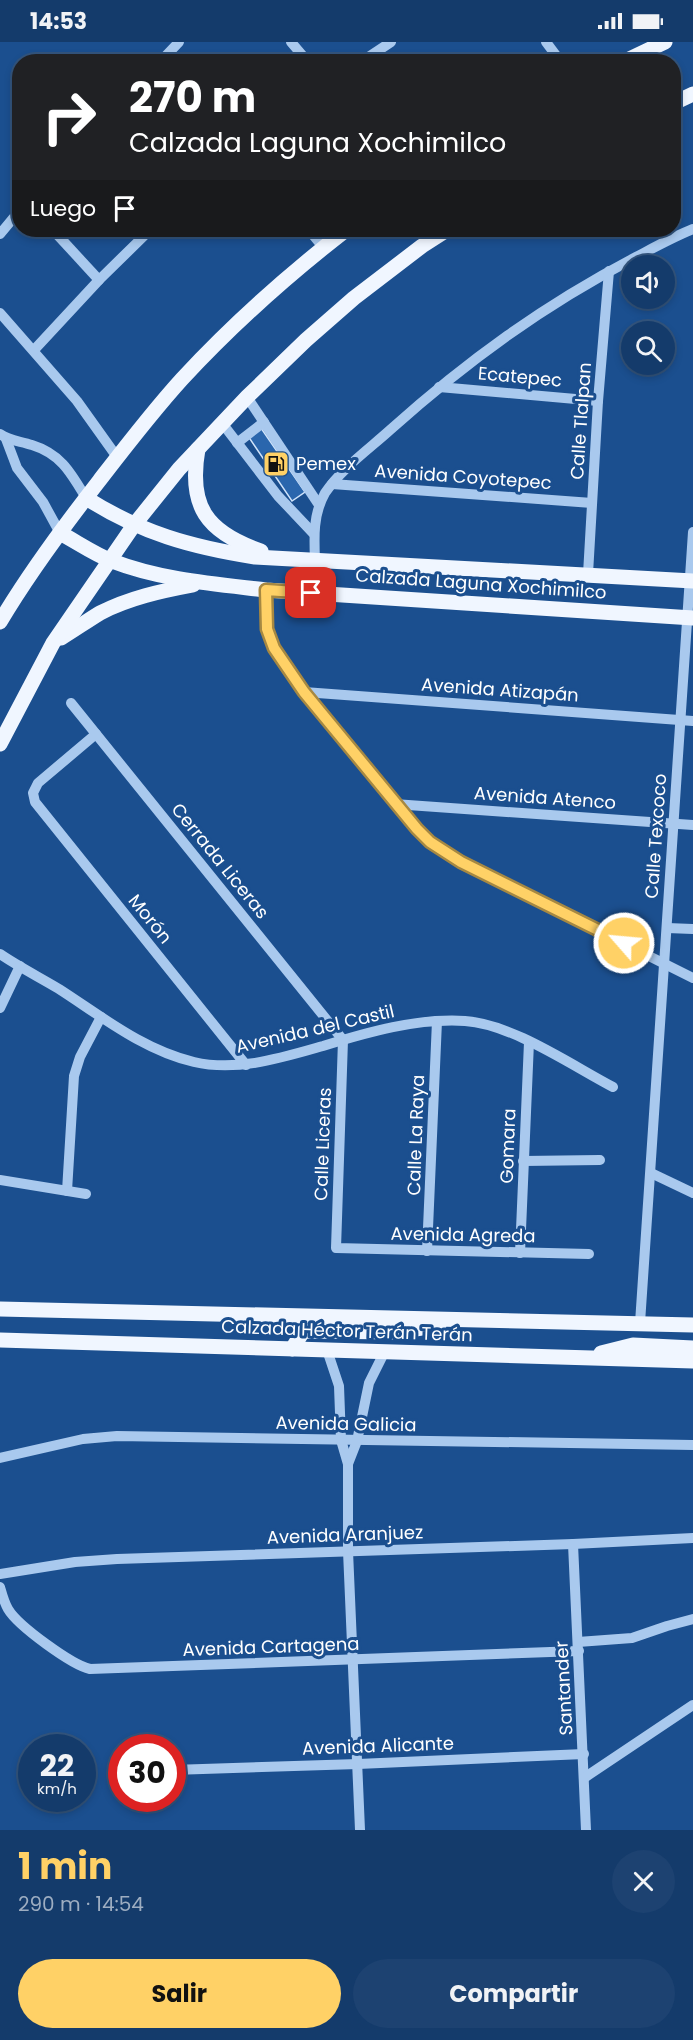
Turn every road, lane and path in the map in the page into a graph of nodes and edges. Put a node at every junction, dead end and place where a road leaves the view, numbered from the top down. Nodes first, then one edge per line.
1 (179, 42) edge
2 (291, 42) edge
3 (391, 42) edge
4 (665, 42) edge
5 (170, 54) edge
6 (301, 54) edge
7 (373, 54) edge
8 (640, 54) edge
9 (12, 220) edge
10 (0, 234) edge
11 (59, 237) edge
12 (143, 237) edge
13 (314, 237) edge
14 (337, 237) edge
15 (436, 237) edge
16 (677, 237) edge
17 (323, 248) junction
18 (609, 271) junction
19 (99, 280) junction
20 (0, 313) edge
21 (34, 350) junction
22 (439, 387) junction
23 (247, 397) junction
24 (598, 401) junction
25 (264, 422) junction
26 (222, 423) junction
27 (3, 436) edge
28 (237, 443) junction
29 (198, 449) junction
30 (117, 457) junction
31 (332, 484) junction
32 (86, 498) junction
33 (592, 503) junction
34 (319, 505) junction
35 (134, 525) junction
36 (693, 531) edge
37 (60, 533) junction
38 (314, 533) junction
39 (284, 559) junction
40 (315, 560) junction
41 (110, 561) junction
42 (588, 574) junction
43 (691, 581) edge
44 (206, 583) junction
45 (266, 590) junction
46 (690, 617) edge
47 (0, 622) edge
48 (53, 643) junction
49 (304, 692) junction
50 (71, 703) dead end
51 (680, 721) junction
52 (693, 721) edge
53 (96, 734) junction
54 (0, 744) edge
55 (394, 804) junction
56 (674, 824) junction
57 (693, 825) edge
58 (667, 927) junction
59 (693, 929) edge
60 (1, 955) edge
61 (665, 963) junction
62 (20, 966) junction
63 (693, 978) edge
64 (0, 1008) edge
65 (100, 1017) junction
66 (437, 1021) junction
67 (343, 1040) junction
68 (529, 1042) junction
69 (246, 1065) junction
70 (613, 1087) dead end
71 (600, 1160) dead end
72 (523, 1161) junction
73 (651, 1173) junction
74 (0, 1180) edge
75 (67, 1191) junction
76 (693, 1193) edge
77 (86, 1194) dead end
78 (336, 1248) joint
79 (427, 1251) junction
80 (520, 1253) junction
81 (589, 1254) dead end
82 (0, 1309) edge
83 (468, 1319) junction
84 (640, 1323) junction
85 (693, 1325) edge
86 (0, 1340) edge
87 (292, 1348) junction
88 (693, 1348) edge
89 (327, 1350) junction
90 (385, 1351) junction
91 (583, 1358) junction
92 (693, 1361) edge
93 (341, 1440) junction
94 (357, 1441) junction
95 (693, 1445) edge
96 (0, 1458) edge
97 (348, 1464) junction
98 (693, 1538) edge
99 (573, 1544) junction
100 (348, 1551) junction
101 (0, 1574) edge
102 (0, 1587) edge
103 (693, 1619) edge
104 (579, 1647) junction
105 (354, 1661) junction
106 (693, 1706) edge
107 (584, 1754) junction
108 (358, 1764) junction
109 (186, 1770) edge
110 (584, 1778) junction
111 (360, 1830) edge
112 (586, 1830) edge

1 - 5 street
2 - 6 street
3 - 7 street
4 - 8 main road
9 - 10 street
11 - 19 street
12 - 19 street
13 - 17 street
14 - 17 main road
15 - 23 main road
16 - 18 street
17 - 30 main road
18 - 22 street
18 - 24 street, Calle Tlalpan
19 - 21 street
20 - 21 street
21 - 30 street
22 - 24 street, Ecatepec
22 - 31 street
23 - 25 street
23 - 26 main road
24 - 33 street, Calle Tlalpan
25 - 28 street
25 - 34 street
26 - 28 street
26 - 29 main road
27 - 32 street
27 - 37 street
28 - 38 street
29 - 35 main road
29 - 39 main road
30 - 32 main road
31 - 33 street, Avenida Coyotepec
31 - 34 street
32 - 35 main road, Calzada Laguna Xochimilco
32 - 37 main road
33 - 42 street, Calle Tlalpan
34 - 38 street
35 - 39 main road, Calzada Laguna Xochimilco
35 - 41 main road
36 - 43 street, Calle Texcoco
37 - 41 main road, Calzada Laguna Xochimilco
37 - 47 main road
38 - 40 street
39 - 40 main road, Calzada Laguna Xochimilco
40 - 42 main road, Calzada Laguna Xochimilco
41 - 44 main road, Calzada Laguna Xochimilco
41 - 48 main road
42 - 43 main road, Calzada Laguna Xochimilco
43 - 46 street, Calle Texcoco
44 - 45 main road, Calzada Laguna Xochimilco
44 - 48 main road
45 - 46 main road, Calzada Laguna Xochimilco
45 - 49 street
46 - 51 street, Calle Texcoco
48 - 54 main road
49 - 51 street, Avenida Atizapán
49 - 55 street
50 - 53 street, Cerrada Liceras
51 - 52 street, Avenida Atizapán
51 - 56 street, Calle Texcoco
53 - 67 street, Cerrada Liceras
53 - 69 street, Morón
55 - 56 street, Avenida Atenco
55 - 61 street
56 - 57 street, Avenida Atenco
56 - 58 street, Calle Texcoco
58 - 59 street
58 - 61 street, Calle Texcoco
60 - 62 street, Avenida del Castil
61 - 63 street
61 - 73 street, Calle Texcoco
62 - 64 street
62 - 65 street, Avenida del Castil
65 - 69 street, Avenida del Castil
65 - 75 street
66 - 67 street, Avenida del Castil
66 - 68 street, Avenida del Castil
66 - 79 street, Calle La Raya
67 - 69 street, Avenida del Castil
67 - 78 street, Calle Liceras
68 - 70 street, Avenida del Castil
68 - 72 street, Gomara
71 - 72 street
72 - 80 street, Gomara
73 - 76 street
73 - 84 street, Calle Texcoco
74 - 75 street
75 - 77 street
78 - 79 street, Avenida Agreda
79 - 80 street, Avenida Agreda
80 - 81 street, Avenida Agreda
82 - 83 main road, Calzada Héctor Terán Terán
83 - 84 main road, Calzada Héctor Terán Terán
83 - 87 main road
84 - 85 main road, Calzada Héctor Terán Terán
86 - 87 main road, Calzada Héctor Terán Terán
87 - 89 main road, Calzada Héctor Terán Terán
88 - 91 main road
89 - 90 main road, Calzada Héctor Terán Terán
89 - 93 street
90 - 91 main road, Calzada Héctor Terán Terán
90 - 94 street
91 - 92 main road, Calzada Héctor Terán Terán
93 - 94 street, Avenida Galicia
93 - 96 street, Avenida Galicia
93 - 97 street
94 - 95 street, Avenida Galicia
94 - 97 street
97 - 100 street
98 - 99 street, Avenida Aranjuez
99 - 100 street, Avenida Aranjuez
99 - 104 street, Santander
100 - 101 street, Avenida Aranjuez
100 - 105 street
102 - 105 street, Avenida Cartagena
103 - 104 street, Avenida Cartagena
104 - 105 street, Avenida Cartagena
104 - 107 street, Santander
105 - 108 street
106 - 110 street
107 - 108 street, Avenida Alicante
107 - 110 street, Santander
108 - 109 street, Avenida Alicante
108 - 111 street
110 - 112 street, Santander

